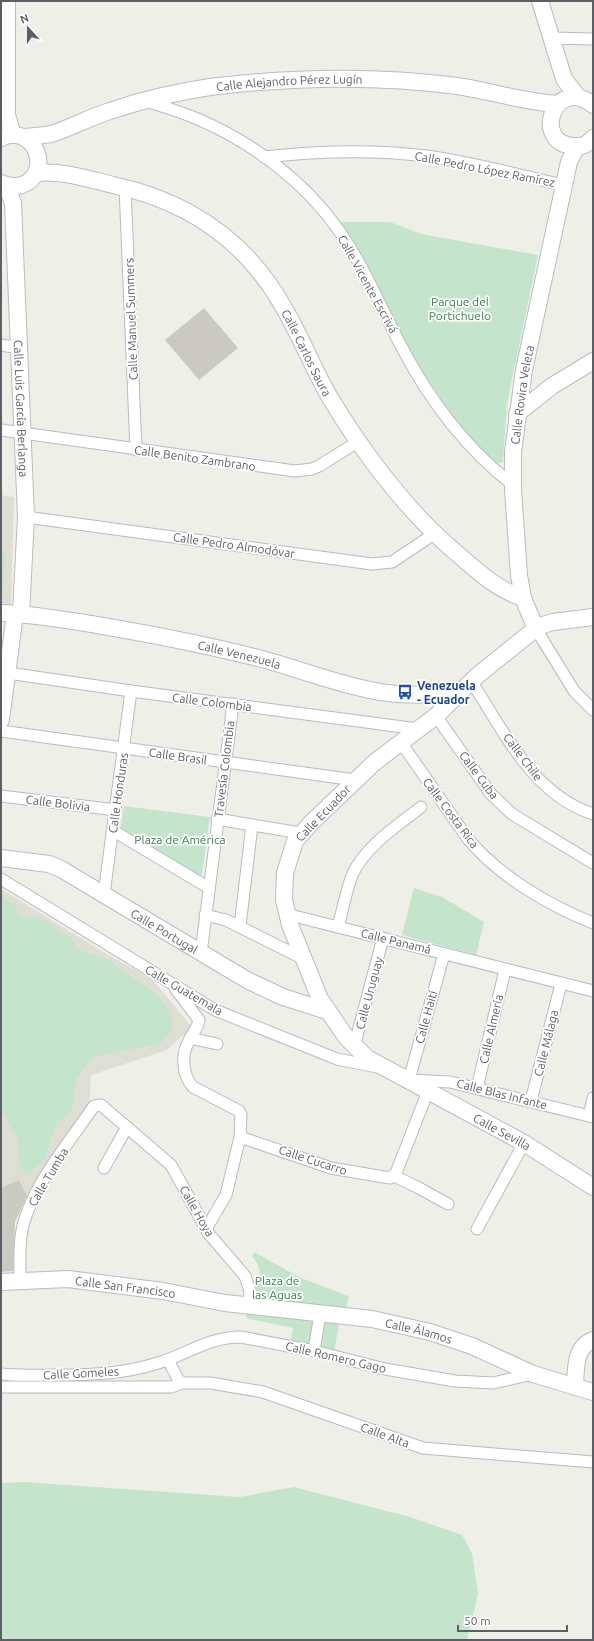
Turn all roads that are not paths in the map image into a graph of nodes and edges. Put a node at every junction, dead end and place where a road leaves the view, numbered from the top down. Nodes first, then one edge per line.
1 (7, 1) edge
2 (540, 1) edge
3 (4, 36) edge
4 (552, 38) junction
5 (593, 39) edge
6 (564, 79) junction
7 (578, 97) junction
8 (146, 100) junction
9 (593, 105) edge
10 (556, 108) junction
11 (50, 134) junction
12 (10, 135) edge
13 (593, 138) edge
14 (571, 145) junction
15 (38, 153) junction
16 (264, 157) junction
17 (37, 176) junction
18 (3, 184) edge
19 (563, 185) junction
20 (125, 188) junction
21 (13, 203) junction
22 (1, 345) edge
23 (19, 348) junction
24 (593, 361) edge
25 (517, 414) junction
26 (1, 430) edge
27 (23, 435) junction
28 (359, 441) junction
29 (136, 450) junction
30 (513, 485) junction
31 (26, 517) junction
32 (434, 534) junction
33 (523, 598) junction
34 (12, 614) edge
35 (589, 620) edge
36 (536, 629) junction
37 (8, 673) junction
38 (467, 686) junction
39 (131, 691) junction
40 (233, 704) junction
41 (593, 710) edge
42 (436, 716) junction
43 (1, 720) edge
44 (418, 729) junction
45 (1, 731) edge
46 (400, 742) junction
47 (124, 749) junction
48 (225, 763) junction
49 (355, 780) junction
50 (1, 796) edge
51 (421, 807) dead end
52 (116, 810) junction
53 (593, 814) edge
54 (217, 820) junction
55 (252, 825) junction
56 (112, 830) junction
57 (300, 833) junction
58 (1, 858) edge
59 (593, 862) edge
60 (1, 879) edge
61 (209, 888) junction
62 (104, 894) junction
63 (286, 914) junction
64 (205, 915) junction
65 (593, 924) edge
66 (240, 926) junction
67 (338, 927) junction
68 (383, 938) junction
69 (200, 953) junction
70 (444, 954) junction
71 (304, 959) junction
72 (505, 970) junction
73 (173, 984) junction
74 (561, 984) junction
75 (593, 991) edge
76 (326, 1011) junction
77 (190, 1038) junction
78 (217, 1044) dead end
79 (354, 1048) junction
80 (382, 1068) junction
81 (409, 1080) junction
82 (477, 1088) junction
83 (428, 1091) junction
84 (593, 1098) edge
85 (531, 1102) junction
86 (97, 1105) joint
87 (591, 1116) edge
88 (127, 1127) junction
89 (240, 1137) junction
90 (524, 1143) junction
91 (104, 1168) dead end
92 (394, 1176) junction
93 (593, 1187) edge
94 (448, 1204) dead end
95 (206, 1229) junction
96 (477, 1229) dead end
97 (20, 1281) junction
98 (1, 1282) edge
99 (249, 1306) junction
100 (320, 1314) junction
101 (593, 1340) edge
102 (314, 1351) junction
103 (181, 1354) joint
104 (168, 1360) junction
105 (1, 1374) edge
106 (533, 1374) junction
107 (182, 1383) junction
108 (1, 1387) edge
109 (575, 1387) junction
110 (593, 1392) edge
111 (593, 1462) edge

1 - 3 street
2 - 4 street
3 - 12 street
4 - 5 street
4 - 6 street
6 - 7 street
6 - 10 street
7 - 9 street
7 - 10 street
8 - 10 street, Calle Alejandro Pérez Lugín
8 - 11 street, Calle Alejandro Pérez Lugín
8 - 16 street, Calle Vicente Escrivá
10 - 14 street
11 - 12 street, Calle Alejandro Pérez Lugín
11 - 15 street, Calle Alejandro Pérez Lugín
12 - 15 street
13 - 14 street
14 - 19 street, Calle Rovira Veleta
15 - 17 street
16 - 19 street, Calle Pedro López Ramírez
16 - 30 street, Calle Vicente Escrivá
17 - 18 street, Calle Carlos Saura
17 - 20 street, Calle Carlos Saura
17 - 21 street
18 - 21 street, Calle Luis García Berlanga
19 - 25 street, Calle Rovira Veleta
20 - 28 street, Calle Carlos Saura
20 - 29 street, Calle Manuel Summers
21 - 23 street, Calle Luis García Berlanga
22 - 23 street
23 - 27 street, Calle Luis García Berlanga
24 - 25 street
25 - 30 street, Calle Rovira Veleta
26 - 27 street, Calle Benito Zambrano
27 - 29 street, Calle Benito Zambrano
27 - 31 street, Calle Luis García Berlanga
28 - 29 street, Calle Benito Zambrano
28 - 32 street, Calle Carlos Saura
30 - 33 street, Calle Rovira Veleta
31 - 32 street, Calle Pedro Almodóvar
31 - 34 street, Calle Luis García Berlanga
32 - 33 street, Calle Carlos Saura
33 - 36 street, Calle Rovira Veleta
34 - 37 street, Calle Luis García Berlanga
34 - 38 street, Calle Venezuela
35 - 36 street, Calle Ecuador
36 - 38 street, Calle Ecuador
36 - 41 street
37 - 39 street, Calle Colombia
37 - 43 street, Calle Luis García Berlanga
38 - 42 street, Calle Ecuador
38 - 53 street, Calle Chile
39 - 40 street, Calle Colombia
39 - 47 street, Calle Honduras
40 - 44 street, Calle Colombia
40 - 48 street, Travesía Colombia
42 - 44 street, Calle Ecuador
42 - 59 street, Calle Cuba
44 - 46 street, Calle Ecuador
45 - 47 street, Calle Brasil
46 - 49 street, Calle Ecuador
46 - 65 street, Calle Costa Rica
47 - 48 street, Calle Brasil
47 - 52 street, Calle Honduras
48 - 49 street, Calle Brasil
48 - 54 street, Travesía Colombia
49 - 57 street, Calle Ecuador
50 - 52 street, Calle Bolivia
51 - 67 street
52 - 56 street, Calle Honduras
54 - 55 street
54 - 61 street, Travesía Colombia
55 - 57 street
55 - 66 street
56 - 61 street
56 - 62 street, Calle Honduras
57 - 63 street, Calle Ecuador
58 - 62 street, Calle Portugal
60 - 73 street, Calle Guatemala
61 - 64 street, Travesía Colombia
62 - 69 street, Calle Portugal
63 - 67 street, Calle Panamá
63 - 71 street, Calle Ecuador
64 - 66 street
64 - 69 street, Travesía Colombia
66 - 71 street
67 - 68 street, Calle Panamá
68 - 70 street, Calle Panamá
68 - 79 street, Calle Uruguay
69 - 76 street, Calle Portugal
70 - 72 street, Calle Panamá
70 - 81 street, Calle Haití
71 - 76 street, Calle Ecuador
72 - 74 street, Calle Panamá
72 - 82 street, Calle Almería
73 - 77 street
73 - 80 street, Calle Guatemala
74 - 75 street, Calle Panamá
74 - 85 street, Calle Málaga
76 - 79 street, Calle Ecuador
77 - 78 street
77 - 89 street
79 - 80 street, Calle Ecuador
80 - 81 street, Calle Ecuador
81 - 82 street, Calle Blas Infante
81 - 83 street, Calle Sevilla
82 - 85 street, Calle Blas Infante
83 - 90 street, Calle Sevilla
83 - 92 street
84 - 87 street
85 - 87 street, Calle Blas Infante
86 - 88 street, Calle Hoya
86 - 97 street, Calle Tumba
88 - 91 street
88 - 95 street, Calle Hoya
89 - 92 street, Calle Cucarro
89 - 95 street
90 - 93 street, Calle Sevilla
90 - 96 street
92 - 94 street
95 - 99 street, Calle Hoya
97 - 98 street, Calle San Francisco
97 - 99 street, Calle San Francisco
99 - 100 street
100 - 102 street
100 - 106 street, Calle Álamos
101 - 109 street
102 - 103 street, Calle Romero Gago
102 - 106 street, Calle Romero Gago
103 - 104 street, Calle Gomeles
104 - 105 street, Calle Gomeles
104 - 107 street
106 - 109 street, Calle Álamos
107 - 108 street, Calle Gomeles
107 - 111 street, Calle Alta
109 - 110 street, Calle Álamos

